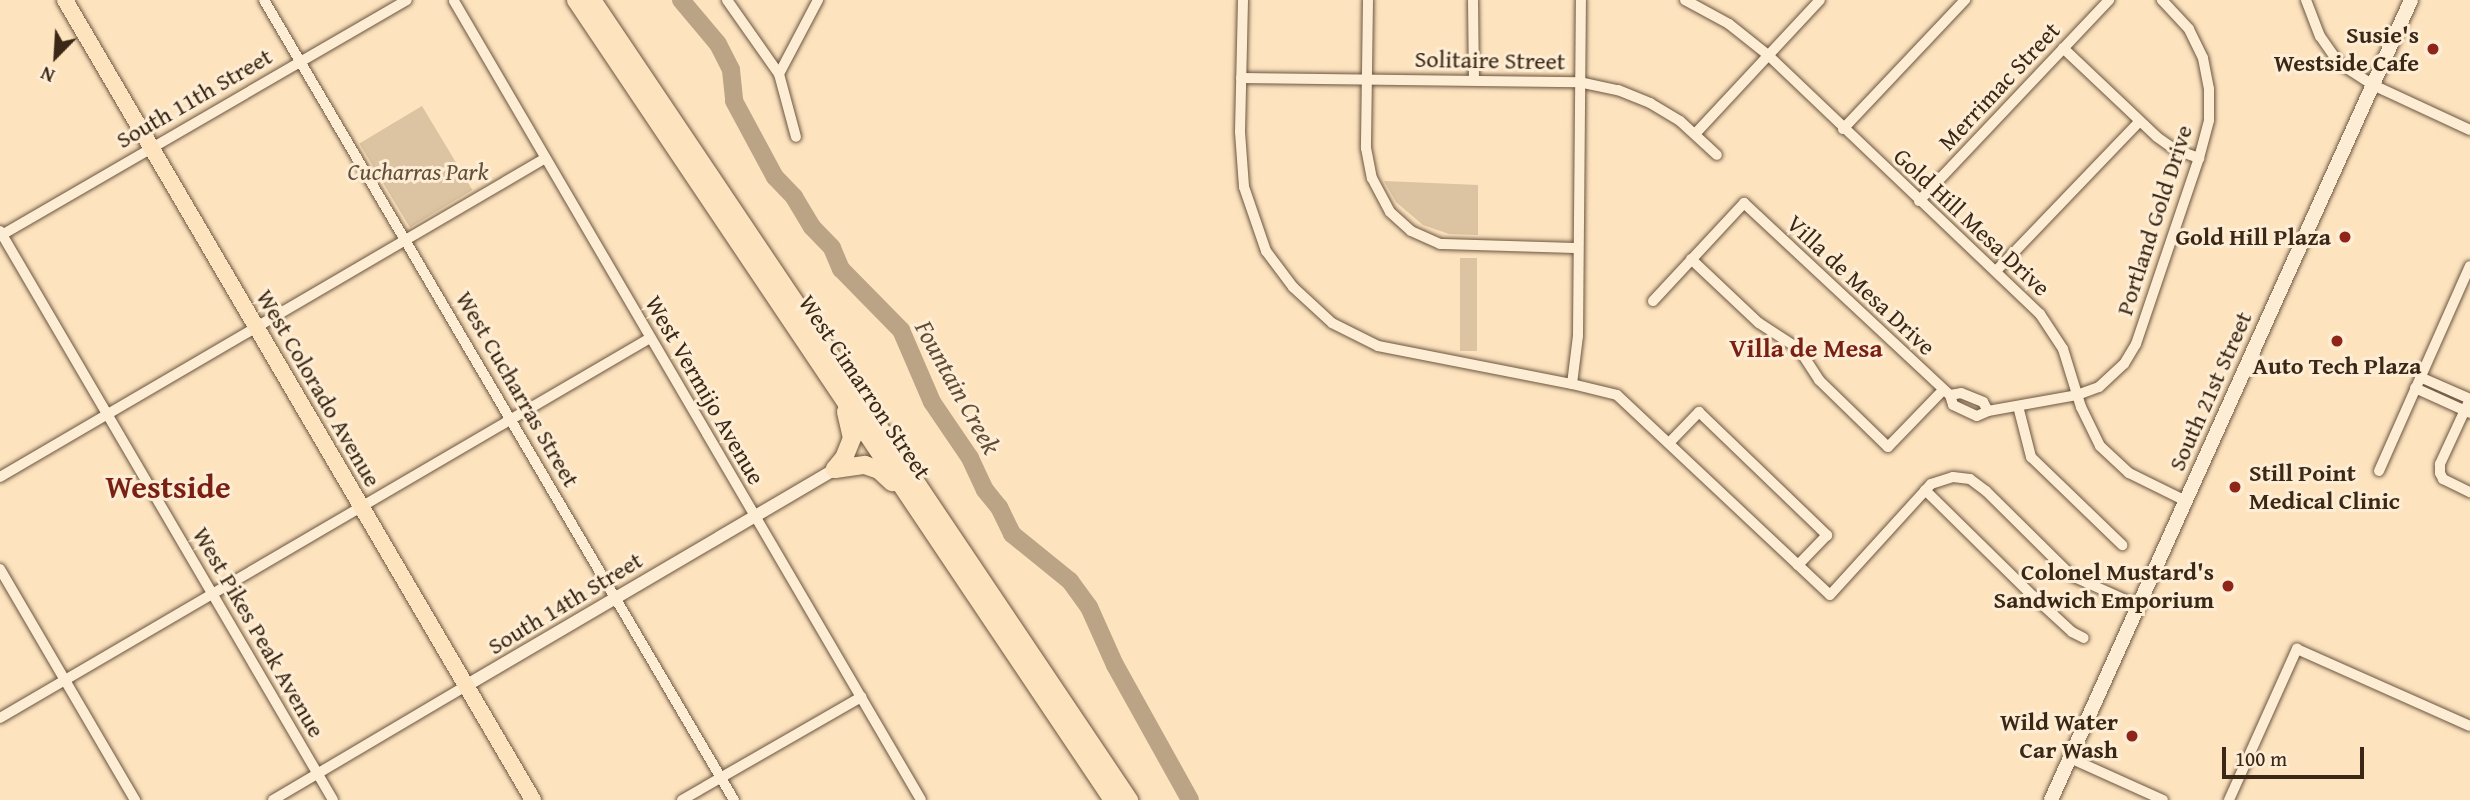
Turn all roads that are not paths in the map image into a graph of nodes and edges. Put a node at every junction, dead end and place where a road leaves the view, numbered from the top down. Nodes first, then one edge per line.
1 (65, 0) edge
2 (264, 0) edge
3 (407, 0) edge
4 (576, 0) edge
5 (592, 0) edge
6 (727, 0) edge
7 (818, 0) edge
8 (1243, 0) edge
9 (1368, 0) edge
10 (1473, 0) edge
11 (1581, 0) edge
12 (1685, 0) edge
13 (1820, 0) edge
14 (1965, 0) edge
15 (2109, 0) edge
16 (2162, 0) edge
17 (2306, 0) edge
18 (2411, 0) edge
19 (454, 1) edge
20 (2063, 48) junction
21 (1768, 55) junction
22 (299, 61) junction
23 (779, 74) junction
24 (1241, 78) junction
25 (1367, 79) junction
26 (1474, 80) junction
27 (1579, 82) junction
28 (2373, 85) junction
29 (2139, 122) junction
30 (1843, 129) junction
31 (2470, 130) edge
32 (1695, 134) junction
33 (796, 137) dead end
34 (151, 147) junction
35 (1717, 155) dead end
36 (2199, 158) junction
37 (544, 159) junction
38 (1919, 201) junction
39 (1, 234) edge
40 (407, 240) junction
41 (1578, 248) junction
42 (1691, 259) junction
43 (2470, 266) edge
44 (1996, 271) junction
45 (1653, 301) dead end
46 (257, 327) junction
47 (650, 338) junction
48 (821, 366) junction
49 (2420, 377) junction
50 (1572, 384) junction
51 (2415, 388) junction
52 (1946, 392) junction
53 (2077, 395) junction
54 (2470, 399) edge
55 (2018, 406) junction
56 (2467, 412) edge
57 (107, 415) junction
58 (511, 421) junction
59 (1670, 442) junction
60 (835, 469) junction
61 (2379, 471) dead end
62 (0, 477) edge
63 (1925, 490) junction
64 (2470, 492) edge
65 (2186, 501) junction
66 (362, 507) junction
67 (754, 516) junction
68 (930, 530) junction
69 (2122, 545) dead end
70 (1798, 565) junction
71 (0, 569) edge
72 (212, 594) junction
73 (616, 597) junction
74 (2139, 606) junction
75 (2084, 638) dead end
76 (65, 680) junction
77 (468, 684) junction
78 (860, 697) junction
79 (0, 718) edge
80 (2470, 726) edge
81 (2070, 758) junction
82 (318, 774) junction
83 (721, 778) junction
84 (135, 800) edge
85 (273, 800) edge
86 (333, 800) edge
87 (533, 800) edge
88 (682, 800) edge
89 (734, 800) edge
90 (921, 800) edge
91 (1113, 800) edge
92 (1129, 800) edge
93 (2051, 800) edge
94 (2163, 800) edge
95 (2229, 800) edge

1 - 34 main road, West Colorado Avenue
2 - 22 street, West Cucharras Street
3 - 22 street, South 11th Street
4 - 48 highway, West Cimarron Street
5 - 92 highway, West Cimarron Street
6 - 23 street
7 - 23 street
8 - 24 street
9 - 25 street
10 - 26 street
11 - 27 street
12 - 21 street, Gold Hill Mesa Drive
13 - 21 street
14 - 30 street
15 - 20 street, Merrimac Street
16 - 36 street, Portland Gold Drive
17 - 28 street
18 - 28 main road, South 21st Street
19 - 37 street, West Vermijo Avenue
20 - 29 street
20 - 38 street, Merrimac Street
21 - 30 street, Gold Hill Mesa Drive
21 - 32 street
22 - 34 street, South 11th Street
22 - 40 street, West Cucharras Street
23 - 33 street
24 - 25 street, Solitaire Street
24 - 50 street
25 - 26 street, Solitaire Street
25 - 41 street
26 - 27 street, Solitaire Street
27 - 32 street, Solitaire Street
27 - 41 street
28 - 31 street
28 - 65 main road, South 21st Street
29 - 36 street
29 - 44 street
30 - 38 street, Gold Hill Mesa Drive
32 - 35 street, Solitaire Street
34 - 39 street, South 11th Street
34 - 46 main road, West Colorado Avenue
36 - 53 street, Portland Gold Drive
37 - 40 street
37 - 47 street, West Vermijo Avenue
38 - 44 street, Gold Hill Mesa Drive
39 - 57 street, West Pikes Peak Avenue
40 - 46 street
40 - 58 street, West Cucharras Street
41 - 50 street
42 - 45 street
42 - 52 street, Villa de Mesa Drive
42 - 52 street
43 - 49 street
44 - 53 street, Gold Hill Mesa Drive
46 - 57 street
46 - 66 main road, West Colorado Avenue
47 - 58 street
47 - 67 street, West Vermijo Avenue
48 - 60 highway
48 - 68 highway, West Cimarron Street
49 - 51 street
49 - 54 street
50 - 59 street
51 - 56 street
51 - 61 street
52 - 55 street, Villa de Mesa Drive
53 - 55 street, Villa de Mesa Drive
53 - 65 street, Gold Hill Mesa Drive
54 - 56 street
55 - 69 street
56 - 64 street
57 - 62 street
57 - 72 street, West Pikes Peak Avenue
58 - 66 street
58 - 73 street, West Cucharras Street
59 - 70 street
59 - 70 street
60 - 67 street, South 14th Street
60 - 68 highway
63 - 70 street
63 - 74 street
63 - 75 street
65 - 74 main road, South 21st Street
66 - 72 street
66 - 77 main road, West Colorado Avenue
67 - 73 street, South 14th Street
67 - 78 street, West Vermijo Avenue
68 - 91 highway, West Cimarron Street
71 - 76 street
72 - 76 street
72 - 82 street, West Pikes Peak Avenue
73 - 77 street, South 14th Street
73 - 83 street, West Cucharras Street
74 - 81 main road, South 21st Street
76 - 79 street
76 - 84 street
77 - 82 street, South 14th Street
77 - 87 main road, West Colorado Avenue
78 - 83 street
78 - 90 street, West Vermijo Avenue
80 - 95 street
81 - 93 main road, South 21st Street
81 - 94 street
82 - 85 street, South 14th Street
82 - 86 street, West Pikes Peak Avenue
83 - 88 street
83 - 89 street, West Cucharras Street

